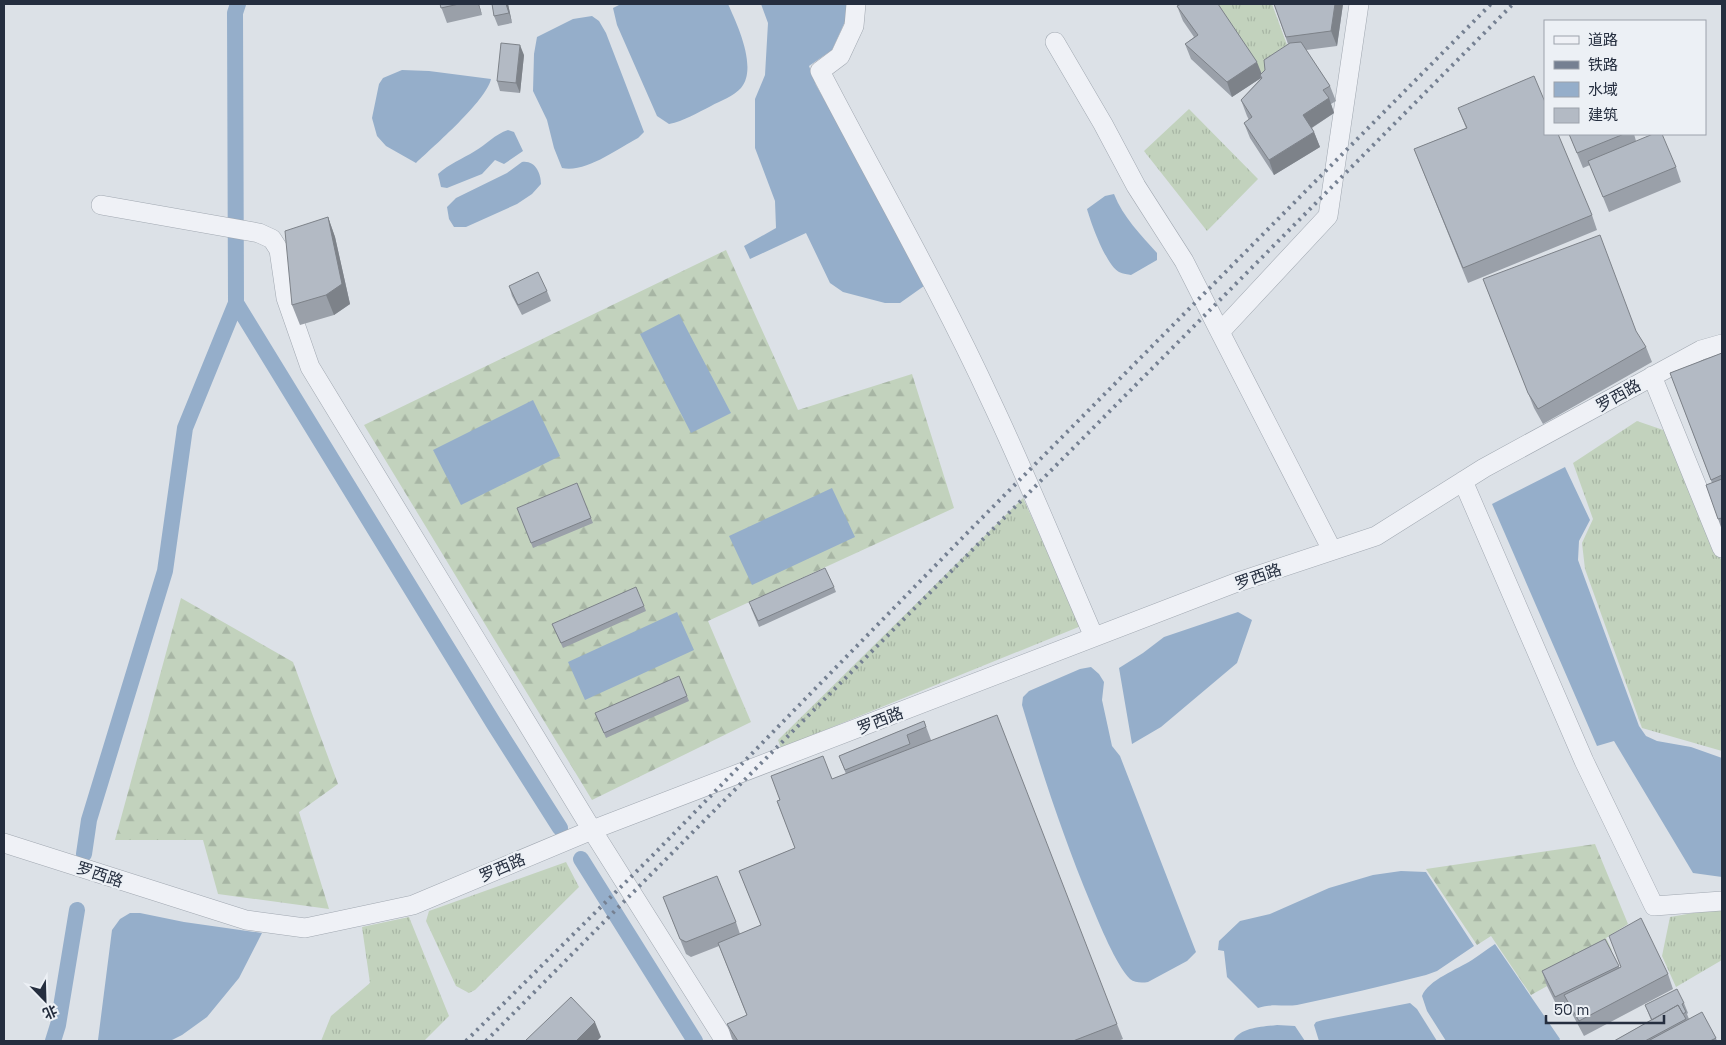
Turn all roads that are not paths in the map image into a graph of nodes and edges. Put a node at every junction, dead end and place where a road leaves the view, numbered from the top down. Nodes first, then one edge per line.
1 (856, 4) edge
2 (1359, 4) edge
3 (1055, 42) dead end
4 (101, 204) dead end
5 (1220, 332) junction
6 (1722, 344) edge
7 (1652, 376) junction
8 (1463, 481) junction
9 (1722, 548) edge
10 (1332, 550) junction
11 (1094, 637) junction
12 (592, 830) junction
13 (4, 843) edge
14 (1722, 901) edge
15 (725, 1041) edge

1 - 11 street
2 - 5 street
3 - 5 street
4 - 12 street
5 - 10 street
6 - 7 street, 罗西路
7 - 8 street, 罗西路
7 - 9 street
8 - 10 street, 罗西路
8 - 14 street
10 - 11 street, 罗西路
11 - 12 street, 罗西路
12 - 13 street, 罗西路
12 - 15 street

